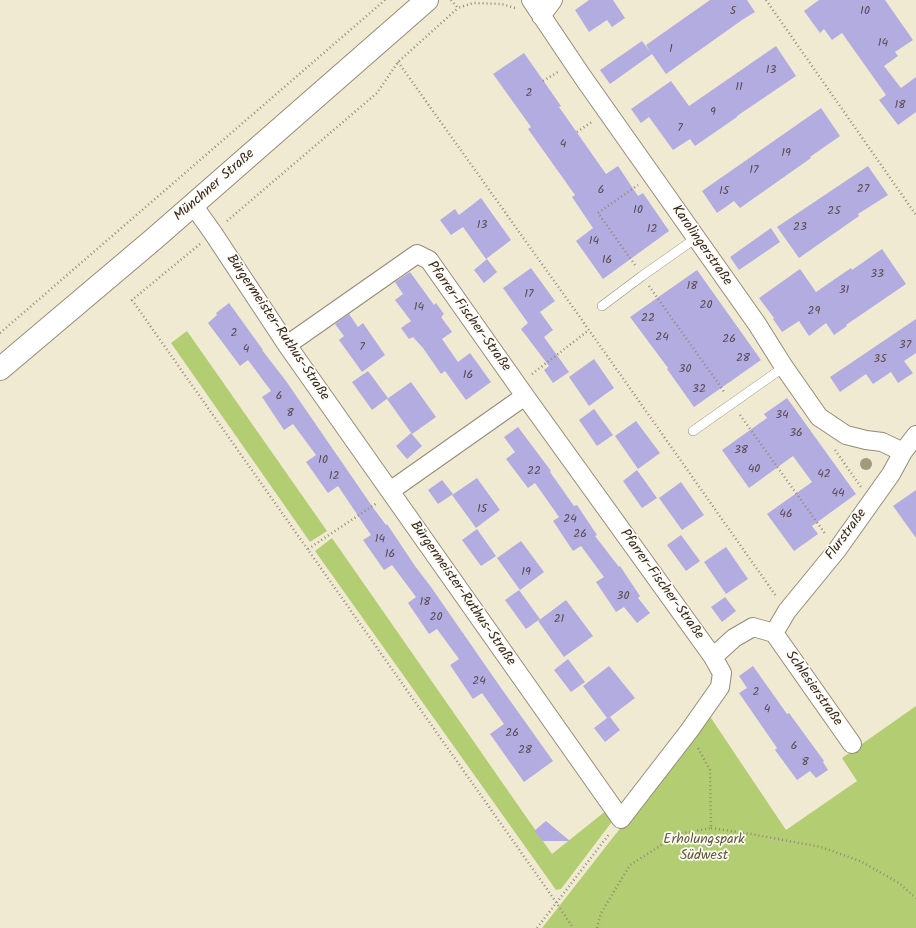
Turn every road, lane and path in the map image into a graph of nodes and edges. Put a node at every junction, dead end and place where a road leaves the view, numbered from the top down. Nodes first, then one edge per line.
1 (385, 0) edge
2 (427, 0) edge
3 (451, 0) edge
4 (554, 0) edge
5 (766, 0) edge
6 (525, 4) edge
7 (458, 8) junction
8 (541, 16) junction
9 (398, 62) junction
10 (651, 175) junction
11 (193, 205) junction
12 (916, 215) edge
13 (213, 233) junction
14 (696, 238) junction
15 (642, 276) junction
16 (602, 306) dead end
17 (590, 330) junction
18 (0, 332) edge
19 (287, 345) junction
20 (784, 366) junction
21 (0, 369) edge
22 (521, 391) junction
23 (732, 403) junction
24 (693, 431) dead end
25 (912, 443) edge
26 (391, 492) junction
27 (308, 550) junction
28 (837, 550) junction
29 (787, 611) junction
30 (774, 633) junction
31 (713, 657) junction
32 (689, 731) junction
33 (852, 744) dead end
34 (621, 818) junction
35 (712, 828) junction
36 (916, 898) edge
37 (556, 902) junction
38 (537, 928) edge
39 (573, 928) edge
40 (597, 928) edge

1 - 18 path
2 - 11 street, Münchner Straße
3 - 7 path
4 - 8 street
5 - 12 path
6 - 7 path
6 - 8 street, Karolingerstraße
7 - 9 path
8 - 10 street, Karolingerstraße
9 - 13 path
9 - 17 path
10 - 14 street, Karolingerstraße
10 - 15 path
11 - 13 street, Bürgermeister-Ruthus-Straße
11 - 21 street, Münchner Straße
13 - 19 street, Bürgermeister-Ruthus-Straße
13 - 27 path
14 - 15 lane
14 - 20 street, Karolingerstraße
15 - 16 lane
15 - 23 path
17 - 22 path
17 - 29 path
19 - 22 street, Pfarrer-Fischer-Straße
19 - 26 street, Bürgermeister-Ruthus-Straße
20 - 23 lane
20 - 25 street, Karolingerstraße
22 - 26 street
22 - 31 street, Pfarrer-Fischer-Straße
23 - 24 lane
23 - 28 path
25 - 28 street, Flurstraße
26 - 27 path
26 - 34 street, Bürgermeister-Ruthus-Straße
27 - 37 path
28 - 29 street, Flurstraße
29 - 30 street, Flurstraße
30 - 31 street
30 - 33 street, Schlesierstraße
31 - 32 street
32 - 34 street
32 - 35 path
34 - 37 path
35 - 36 path
35 - 40 path
37 - 38 path
37 - 39 path

